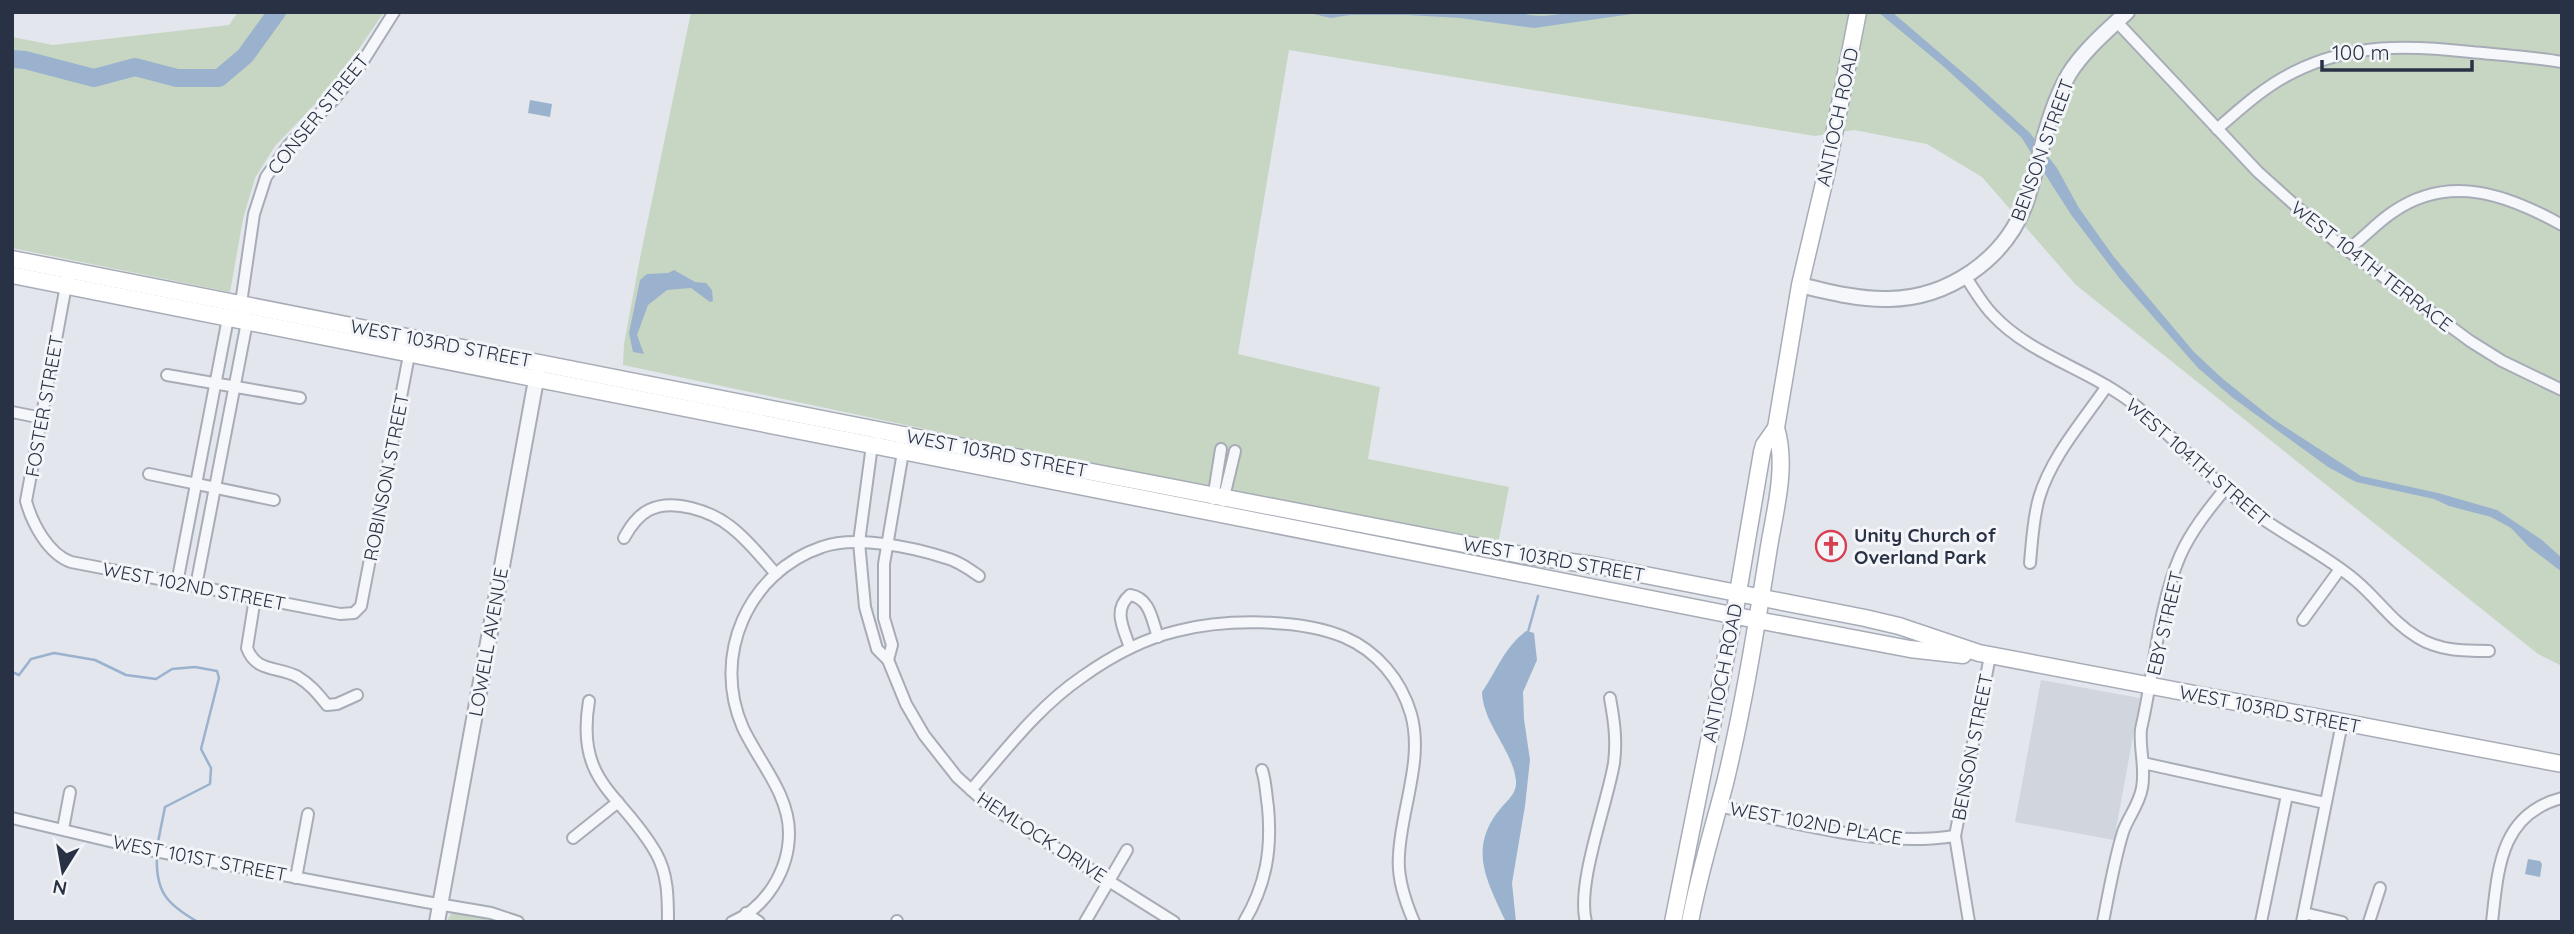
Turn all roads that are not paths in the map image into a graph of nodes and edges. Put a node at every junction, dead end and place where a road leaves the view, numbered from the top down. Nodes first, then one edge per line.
1 (394, 12) edge
2 (1858, 12) edge
3 (2122, 17) edge
4 (2562, 62) edge
5 (2217, 129) junction
6 (2562, 225) edge
7 (2347, 250) junction
8 (12, 259) edge
9 (12, 275) edge
10 (1965, 276) junction
11 (68, 278) junction
12 (1800, 285) junction
13 (241, 303) junction
14 (228, 318) junction
15 (247, 321) junction
16 (410, 345) junction
17 (540, 363) junction
18 (167, 375) dead end
19 (536, 380) junction
20 (215, 385) junction
21 (2108, 386) junction
22 (233, 388) junction
23 (2562, 390) edge
24 (300, 398) dead end
25 (12, 412) edge
26 (42, 418) junction
27 (1776, 428) junction
28 (891, 432) junction
29 (872, 445) junction
30 (1221, 449) dead end
31 (1235, 451) dead end
32 (903, 452) junction
33 (149, 474) dead end
34 (197, 483) junction
35 (215, 486) junction
36 (2225, 489) junction
37 (1219, 496) junction
38 (274, 500) dead end
39 (1216, 512) junction
40 (44, 537) joint
41 (624, 538) dead end
42 (859, 542) junction
43 (886, 544) junction
44 (2030, 563) dead end
45 (2340, 569) junction
46 (776, 574) junction
47 (979, 576) dead end
48 (177, 583) junction
49 (196, 586) junction
50 (1738, 593) junction
51 (255, 598) junction
52 (1760, 598) junction
53 (354, 613) joint
54 (1734, 616) junction
55 (1757, 620) junction
56 (2303, 620) dead end
57 (1922, 634) junction
58 (1158, 637) junction
59 (1130, 648) junction
60 (2489, 651) dead end
61 (1936, 653) junction
62 (1985, 654) junction
63 (888, 660) junction
64 (2151, 687) junction
65 (357, 695) dead end
66 (1610, 698) dead end
67 (589, 701) dead end
68 (2342, 723) junction
69 (2143, 763) junction
70 (2562, 764) edge
71 (1262, 770) dead end
72 (971, 790) junction
73 (70, 792) dead end
74 (2287, 794) junction
75 (2562, 798) edge
76 (618, 802) junction
77 (2325, 803) junction
78 (1718, 806) junction
79 (309, 814) dead end
80 (12, 818) edge
81 (63, 829) junction
82 (1955, 836) junction
83 (573, 838) dead end
84 (1127, 850) dead end
85 (296, 878) junction
86 (1110, 881) junction
87 (2380, 888) dead end
88 (441, 904) junction
89 (746, 913) junction
90 (2303, 918) edge
91 (437, 922) edge
92 (518, 922) edge
93 (668, 922) edge
94 (732, 922) edge
95 (759, 922) edge
96 (1085, 922) edge
97 (1174, 922) edge
98 (1244, 922) edge
99 (1414, 922) edge
100 (1586, 922) edge
101 (1673, 922) edge
102 (1690, 922) edge
103 (1969, 922) edge
104 (2103, 922) edge
105 (2260, 922) edge
106 (2342, 922) edge
107 (2369, 922) edge
108 (2492, 922) edge

1 - 13 street, CONSER STREET
2 - 12 main road, ANTIOCH ROAD
3 - 5 street, WEST 104TH TERRACE
3 - 10 street, BENSON STREET
4 - 5 street
5 - 7 street, WEST 104TH TERRACE
6 - 7 street
7 - 23 street, WEST 104TH TERRACE
8 - 11 main road, WEST 103RD STREET
9 - 11 main road, WEST 103RD STREET
10 - 12 street
10 - 21 street, WEST 104TH STREET
11 - 13 main road, WEST 103RD STREET
11 - 14 main road, WEST 103RD STREET
11 - 26 street, FOSTER STREET
12 - 27 main road, ANTIOCH ROAD
13 - 14 street
13 - 15 street, CONSER STREET
13 - 16 main road, WEST 103RD STREET
14 - 15 main road, WEST 103RD STREET
14 - 20 street
15 - 16 main road, WEST 103RD STREET
15 - 22 street
16 - 17 main road, WEST 103RD STREET
16 - 19 main road, WEST 103RD STREET
16 - 53 street, ROBINSON STREET
17 - 19 street, LOWELL AVENUE
17 - 28 main road, WEST 103RD STREET
18 - 20 street
19 - 29 main road, WEST 103RD STREET
19 - 88 street, LOWELL AVENUE
20 - 22 street
20 - 34 street
21 - 36 street, WEST 104TH STREET
21 - 44 street
22 - 24 street
22 - 35 street
25 - 26 street
26 - 40 street, FOSTER STREET
27 - 50 main road, ANTIOCH ROAD
27 - 52 main road, ANTIOCH ROAD
28 - 29 street
28 - 32 street
28 - 37 main road, WEST 103RD STREET
29 - 32 main road, WEST 103RD STREET
29 - 42 street, HEMLOCK DRIVE
30 - 37 street
31 - 37 street
32 - 39 main road, WEST 103RD STREET
32 - 43 street, HEMLOCK DRIVE
33 - 34 street
34 - 35 street
34 - 48 street
35 - 38 street
35 - 49 street
36 - 45 street, WEST 104TH STREET
36 - 64 street, EBY STREET
37 - 39 street
37 - 50 main road, WEST 103RD STREET
39 - 54 main road, WEST 103RD STREET
40 - 48 street, WEST 102ND STREET
41 - 46 street
42 - 43 street
42 - 46 street
42 - 63 street, HEMLOCK DRIVE
43 - 47 street
43 - 63 street, HEMLOCK DRIVE
45 - 56 street
45 - 60 street, WEST 104TH STREET
46 - 89 street
48 - 49 street, WEST 102ND STREET
49 - 51 street, WEST 102ND STREET
50 - 52 main road, WEST 103RD STREET
50 - 54 main road, ANTIOCH ROAD
51 - 53 street, WEST 102ND STREET
51 - 65 street
52 - 55 main road, ANTIOCH ROAD
52 - 57 main road, WEST 103RD STREET
54 - 55 main road, WEST 103RD STREET
54 - 101 main road, ANTIOCH ROAD
55 - 61 main road, WEST 103RD STREET
55 - 78 main road, ANTIOCH ROAD
57 - 61 main road
57 - 62 main road, WEST 103RD STREET
58 - 59 street
58 - 59 street
58 - 99 street
59 - 72 street
61 - 62 main road, WEST 103RD STREET
62 - 64 main road, WEST 103RD STREET
62 - 82 street, BENSON STREET
63 - 72 street, HEMLOCK DRIVE
64 - 68 main road, WEST 103RD STREET
64 - 69 street, EBY STREET
66 - 100 street
67 - 76 street
68 - 70 main road, WEST 103RD STREET
68 - 77 street
69 - 74 street
69 - 104 street, EBY STREET
71 - 98 street
72 - 86 street, HEMLOCK DRIVE
73 - 81 street
74 - 77 street
74 - 105 street
75 - 108 street
76 - 83 street
76 - 93 street
77 - 90 street
78 - 82 street, WEST 102ND PLACE
78 - 102 main road, ANTIOCH ROAD
79 - 85 street, WEST 101ST STREET
80 - 81 street, WEST 101ST STREET
81 - 85 street, WEST 101ST STREET
82 - 103 street, BENSON STREET
84 - 86 street
85 - 88 street, WEST 101ST STREET
86 - 96 street
86 - 97 street, HEMLOCK DRIVE
87 - 107 street
88 - 91 street, LOWELL AVENUE
88 - 92 street, WEST 101ST STREET
89 - 94 street
89 - 95 street
90 - 106 street

